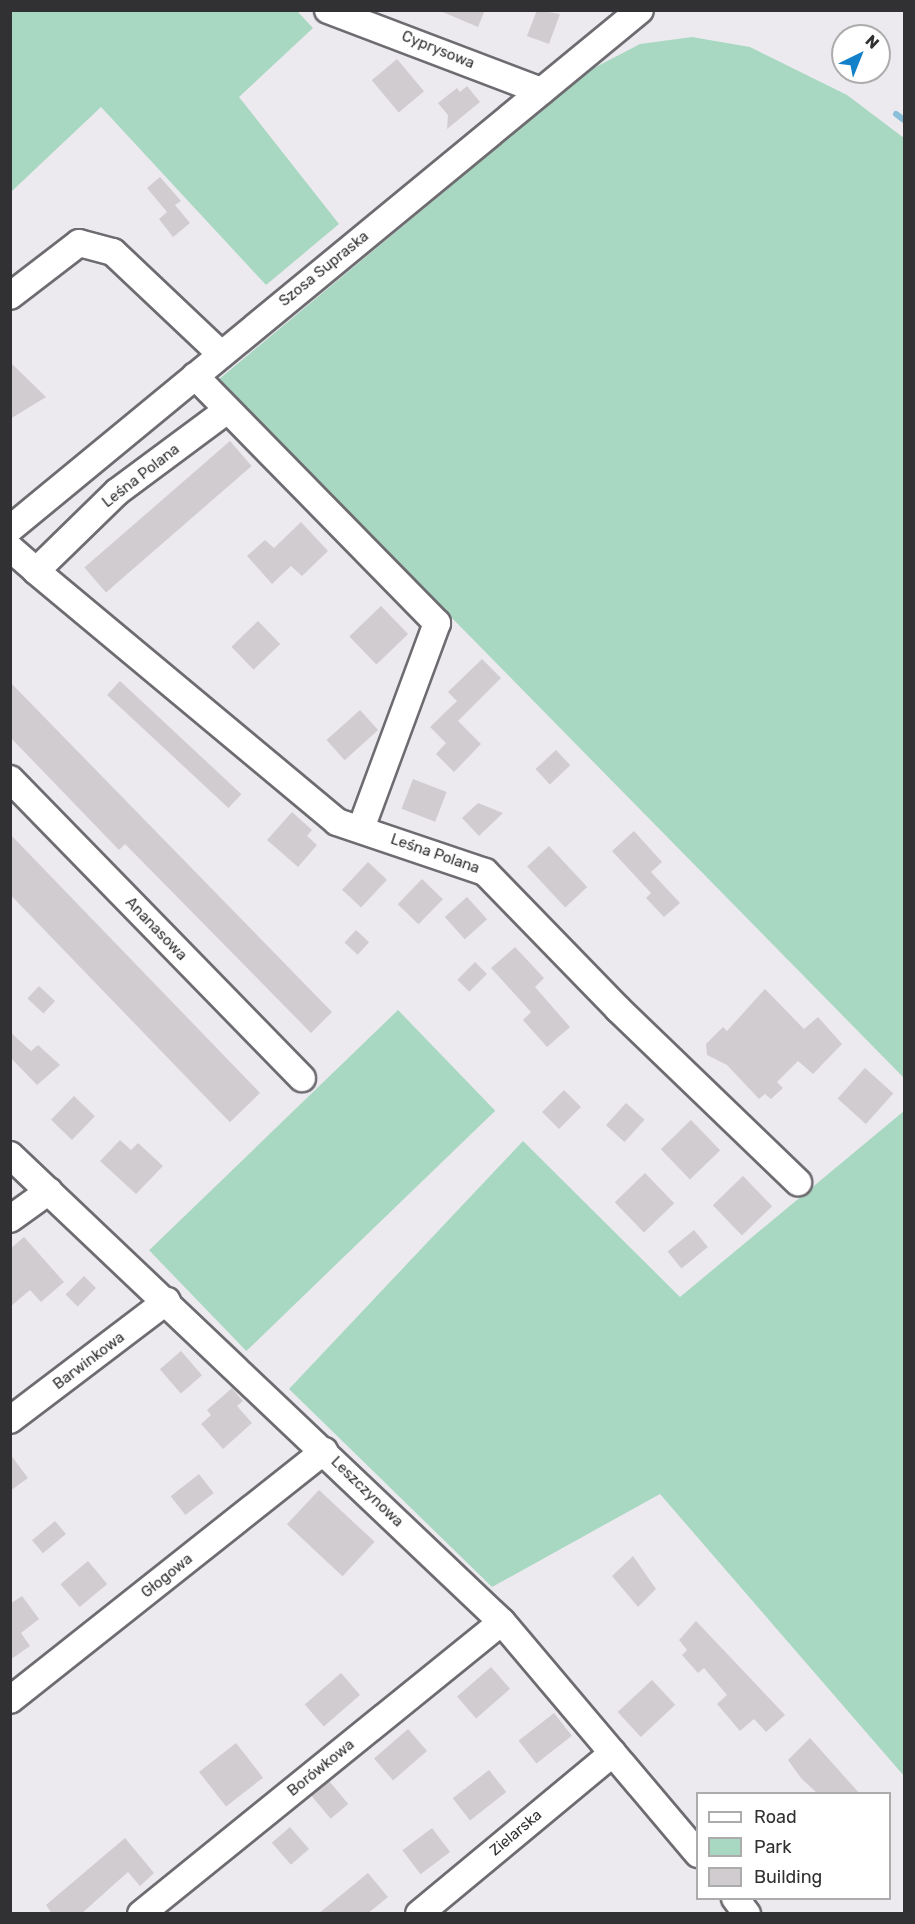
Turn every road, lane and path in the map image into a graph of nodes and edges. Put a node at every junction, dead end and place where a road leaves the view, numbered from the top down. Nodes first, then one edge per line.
1 (640, 10) edge
2 (330, 12) edge
3 (541, 91) junction
4 (10, 296) edge
5 (221, 354) junction
6 (195, 376) junction
7 (226, 411) junction
8 (10, 529) edge
9 (10, 548) edge
10 (36, 572) junction
11 (10, 779) edge
12 (361, 829) junction
13 (302, 1078) dead end
14 (10, 1155) edge
15 (798, 1182) dead end
16 (49, 1191) junction
17 (10, 1219) edge
18 (166, 1301) junction
19 (10, 1420) edge
20 (324, 1451) junction
21 (502, 1622) junction
22 (10, 1700) edge
23 (613, 1753) junction
24 (696, 1852) edge
25 (736, 1900) edge
26 (141, 1914) edge
27 (419, 1914) edge
28 (747, 1914) edge

1 - 3 street, Szosa Supraska
2 - 3 street, Cyprysowa
3 - 5 street, Szosa Supraska
4 - 5 street
5 - 6 street, Szosa Supraska
6 - 7 street
6 - 8 street, Szosa Supraska
7 - 10 street, Leśna Polana
7 - 12 street
9 - 10 street, Leśna Polana
10 - 12 street, Leśna Polana
11 - 13 street, Ananasowa
12 - 15 street, Leśna Polana
14 - 16 street, Leszczynowa
16 - 17 street
16 - 18 street, Leszczynowa
18 - 19 street, Barwinkowa
18 - 20 street, Leszczynowa
20 - 21 street, Leszczynowa
20 - 22 street, Głogowa
21 - 23 street, Leszczynowa
21 - 26 street, Borówkowa
23 - 24 street, Leszczynowa
23 - 27 street, Zielarska
25 - 28 street

